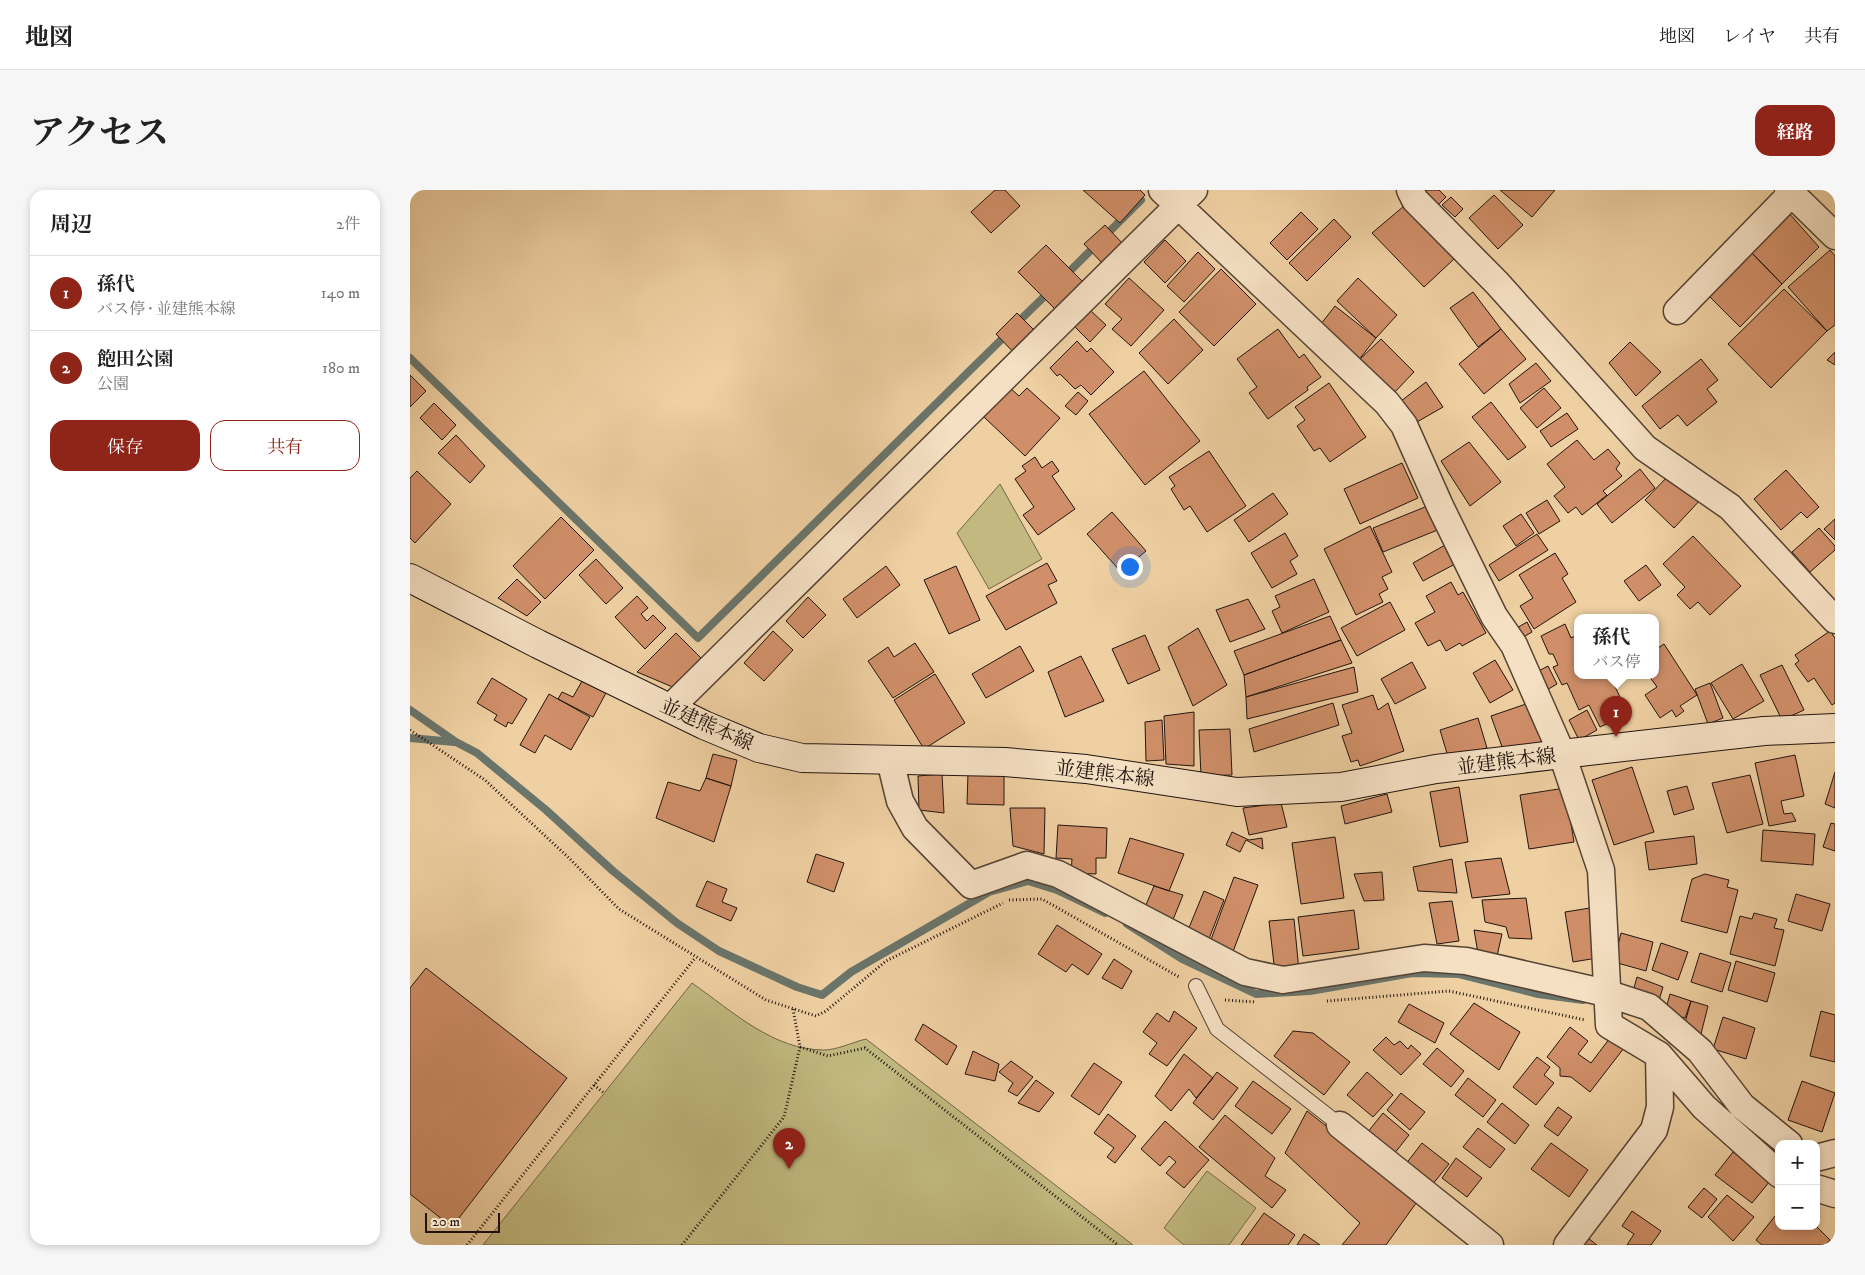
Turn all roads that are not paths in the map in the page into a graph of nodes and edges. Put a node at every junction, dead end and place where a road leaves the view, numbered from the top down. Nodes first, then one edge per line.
1 (1410, 190) edge
2 (1790, 192) edge
3 (1178, 195) edge
4 (1835, 236) edge
5 (1677, 311) dead end
6 (410, 578) edge
7 (1835, 620) edge
8 (670, 708) junction
9 (1835, 728) edge
10 (1562, 754) junction
11 (890, 760) junction
12 (1196, 986) road end
13 (1606, 993) junction
14 (1659, 1055) junction
15 (1340, 1125) joint
16 (1784, 1140) edge
17 (1835, 1153) edge
18 (1820, 1157) edge
19 (1775, 1170) edge
20 (1820, 1189) edge
21 (1835, 1194) edge
22 (1490, 1245) edge
23 (1568, 1245) edge

1 - 7 street
2 - 4 street
2 - 5 street
3 - 8 street
3 - 10 street
6 - 8 main road, 並建熊本線
8 - 11 main road, 並建熊本線
9 - 10 main road, 並建熊本線
10 - 11 main road, 並建熊本線
10 - 13 street
11 - 13 street
12 - 15 lane
13 - 14 street
13 - 16 street
14 - 19 street
14 - 23 street
15 - 22 street
17 - 18 street
20 - 21 street

